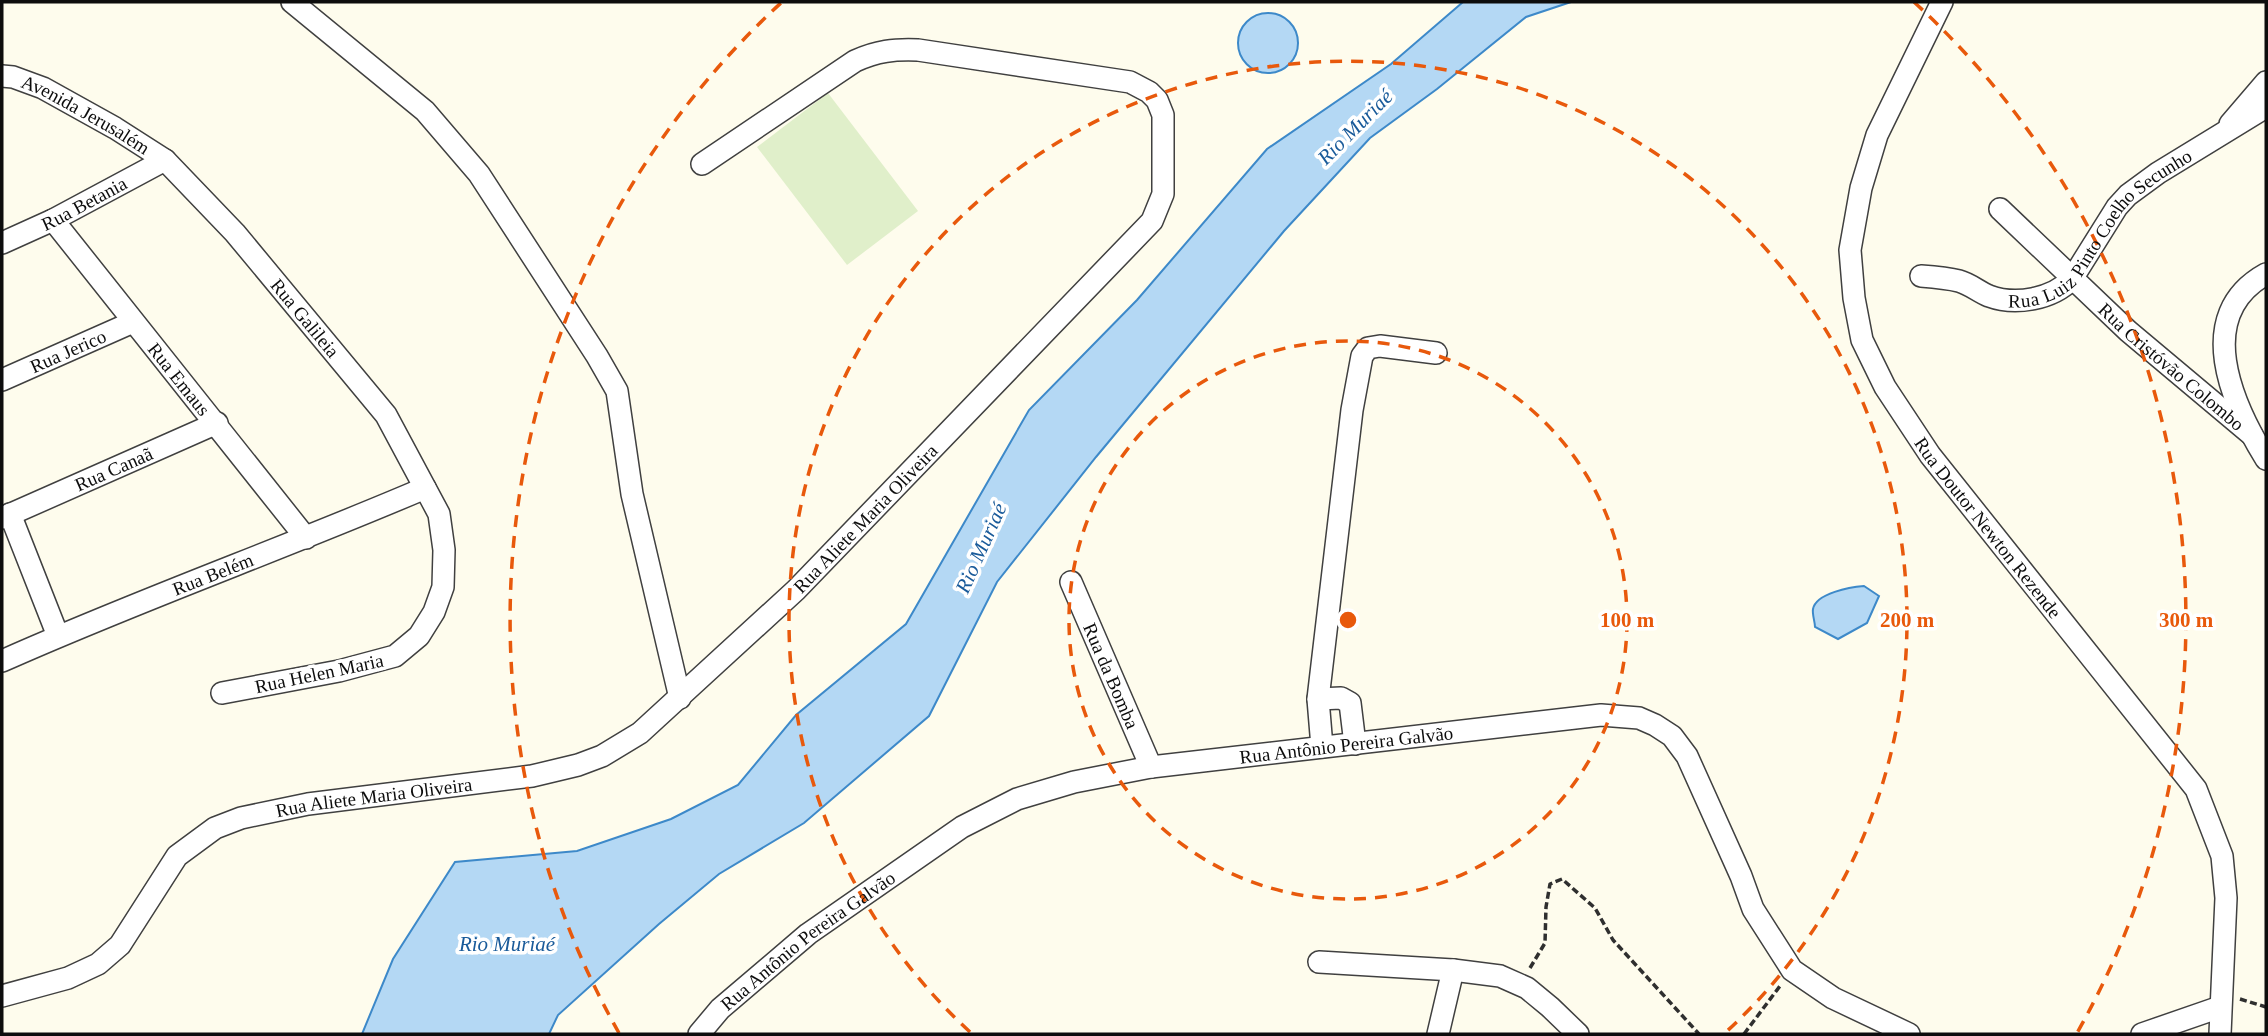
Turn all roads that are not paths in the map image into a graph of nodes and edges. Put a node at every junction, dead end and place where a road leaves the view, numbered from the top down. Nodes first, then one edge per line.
1 (292, 2) edge
2 (1942, 2) edge
3 (2, 76) edge
4 (2266, 82) edge
5 (2266, 107) edge
6 (2220, 137) junction
7 (165, 160) junction
8 (702, 164) dead end
9 (2000, 209) dead end
10 (54, 220) junction
11 (2, 243) edge
12 (2266, 274) edge
13 (1921, 276) dead end
14 (2072, 279) junction
15 (133, 322) junction
16 (1436, 353) dead end
17 (2, 380) edge
18 (217, 423) junction
19 (2252, 435) junction
20 (2266, 459) edge
21 (425, 488) junction
22 (6, 516) edge
23 (306, 538) junction
24 (1071, 582) dead end
25 (58, 636) junction
26 (2, 661) edge
27 (222, 693) dead end
28 (680, 698) junction
29 (1318, 699) junction
30 (1355, 744) junction
31 (1322, 747) junction
32 (1151, 767) junction
33 (1320, 962) dead end
34 (1453, 970) junction
35 (2, 996) edge
36 (2221, 1000) junction
37 (699, 1034) edge
38 (1438, 1034) edge
39 (1578, 1034) edge
40 (1909, 1034) edge
41 (2142, 1034) edge
42 (2220, 1034) edge

1 - 28 street
2 - 36 street, Rua Doutor Newton Rezende
3 - 7 street, Avenida Jerusalém
4 - 6 street
5 - 6 street, Rua Luiz Pinto Coelho Secunho
6 - 14 street, Rua Luiz Pinto Coelho Secunho
7 - 10 street, Rua Betania
7 - 21 street, Rua Galileia
8 - 28 street, Rua Aliete Maria Oliveira
9 - 14 street, Rua Cristóvão Colombo
10 - 11 street, Rua Betania
10 - 15 street, Rua Emaus
12 - 19 street
13 - 14 street, Rua Luiz Pinto Coelho Secunho
14 - 19 street, Rua Cristóvão Colombo
15 - 17 street, Rua Jerico
15 - 18 street, Rua Emaus
16 - 29 street
18 - 22 street, Rua Canaã
18 - 23 street, Rua Emaus
19 - 20 street
21 - 23 street, Rua Belém
21 - 27 street, Rua Helen Maria
22 - 25 street
23 - 25 street, Rua Belém
24 - 32 street, Rua da Bomba
25 - 26 street, Rua Belém
28 - 35 street, Rua Aliete Maria Oliveira
29 - 30 street
29 - 31 street
30 - 31 street, Rua Antônio Pereira Galvão
30 - 40 street, Rua Antônio Pereira Galvão
31 - 32 street, Rua Antônio Pereira Galvão
32 - 37 street, Rua Antônio Pereira Galvão
33 - 34 street
34 - 38 street
34 - 39 street
36 - 41 street
36 - 42 street, Rua Doutor Newton Rezende

